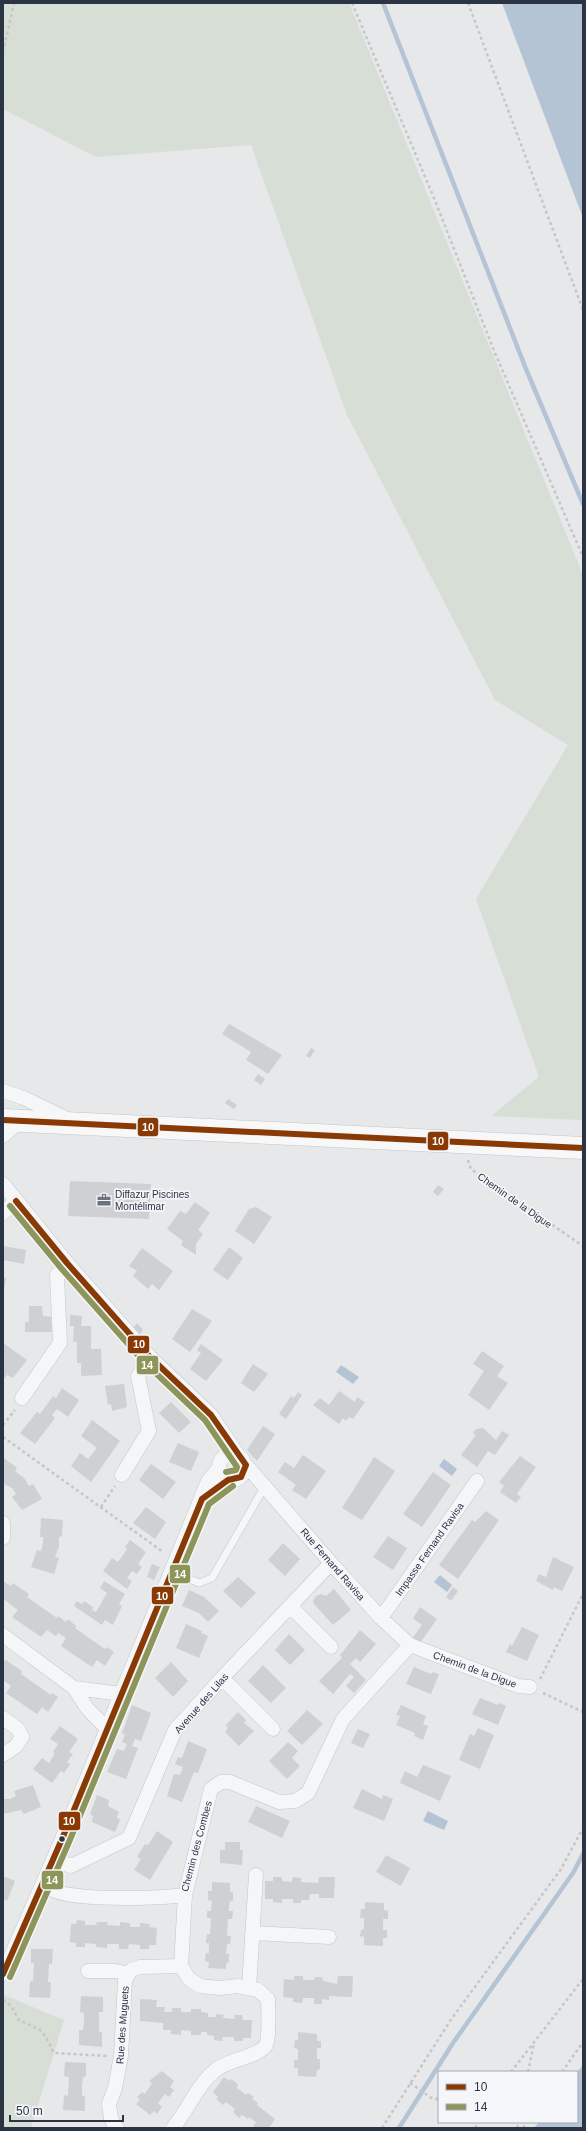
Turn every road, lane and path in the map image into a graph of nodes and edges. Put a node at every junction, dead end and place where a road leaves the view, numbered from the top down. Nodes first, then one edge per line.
1 (14, 3) edge
2 (352, 3) edge
3 (468, 3) edge
4 (3, 52) edge
5 (583, 310) edge
6 (583, 556) edge
7 (3, 1091) edge
8 (12, 1120) edge
9 (75, 1123) junction
10 (3, 1136) edge
11 (466, 1142) junction
12 (583, 1148) edge
13 (3, 1184) edge
14 (16, 1201) junction
15 (3, 1213) edge
16 (583, 1246) edge
17 (67, 1263) junction
18 (150, 1357) junction
19 (22, 1398) joint
20 (3, 1425) edge
21 (224, 1432) junction
22 (3, 1437) edge
23 (221, 1463) junction
24 (238, 1469) junction
25 (122, 1475) joint
26 (477, 1481) dead end
27 (262, 1483) junction
28 (202, 1499) junction
29 (101, 1508) junction
30 (3, 1523) edge
31 (3, 1538) edge
32 (331, 1564) junction
33 (175, 1567) junction
34 (583, 1594) edge
35 (290, 1606) junction
36 (381, 1618) junction
37 (3, 1635) edge
38 (410, 1645) junction
39 (331, 1647) dead end
40 (222, 1678) junction
41 (530, 1687) junction
42 (74, 1688) junction
43 (122, 1694) junction
44 (583, 1712) edge
45 (3, 1718) edge
46 (107, 1729) junction
47 (273, 1729) dead end
48 (3, 1755) edge
49 (583, 1828) edge
50 (53, 1860) junction
51 (256, 1875) dead end
52 (45, 1880) junction
53 (185, 1895) junction
54 (252, 1933) junction
55 (328, 1937) dead end
56 (181, 1966) junction
57 (88, 1971) dead end
58 (3, 1974) edge
59 (129, 1974) junction
60 (583, 1979) edge
61 (249, 1988) junction
62 (3, 2000) edge
63 (534, 2042) junction
64 (583, 2042) edge
65 (121, 2056) junction
66 (512, 2071) edge
67 (528, 2071) edge
68 (563, 2071) edge
69 (410, 2083) junction
70 (438, 2099) edge
71 (180, 2126) edge
72 (118, 2128) edge
73 (382, 2128) edge

1 - 4 path
2 - 6 path
3 - 5 path
7 - 9 street
8 - 9 main road
8 - 10 street
9 - 11 main road
11 - 12 main road
11 - 16 path, Chemin de la Digue
13 - 14 street
14 - 15 street
14 - 17 street
17 - 18 street
17 - 19 street
18 - 21 street
18 - 25 street
19 - 20 path
21 - 23 street
21 - 24 street
22 - 29 path
23 - 24 street
23 - 24 street
23 - 28 street
24 - 27 street
24 - 28 street
25 - 29 path
26 - 36 street, Impasse Fernand Ravisa
27 - 32 street, Rue Fernand Ravisa
27 - 33 lane
28 - 33 street
29 - 33 path
30 - 31 street
32 - 35 street, Avenue des Lilas
32 - 36 street, Rue Fernand Ravisa
33 - 43 street
34 - 41 path, Chemin de la Digue
35 - 39 street
35 - 40 street, Avenue des Lilas
36 - 38 street, Rue Fernand Ravisa
37 - 42 street
38 - 41 street, Chemin de la Digue
38 - 53 street, Chemin des Combes
40 - 47 street
40 - 50 street, Avenue des Lilas
41 - 44 path
42 - 43 street
42 - 46 street
43 - 46 street
45 - 48 street
46 - 50 street
49 - 69 path
50 - 52 street
51 - 54 street
52 - 53 street, Chemin des Combes
52 - 58 street
53 - 56 street
54 - 55 street
54 - 61 street
56 - 59 street, Rue des Muguets
56 - 61 street
57 - 59 street
59 - 65 street, Rue des Muguets
60 - 63 path
61 - 71 street
62 - 65 path
63 - 66 path
63 - 67 path
64 - 68 path
65 - 72 street, Rue des Muguets
69 - 70 path
69 - 73 path

